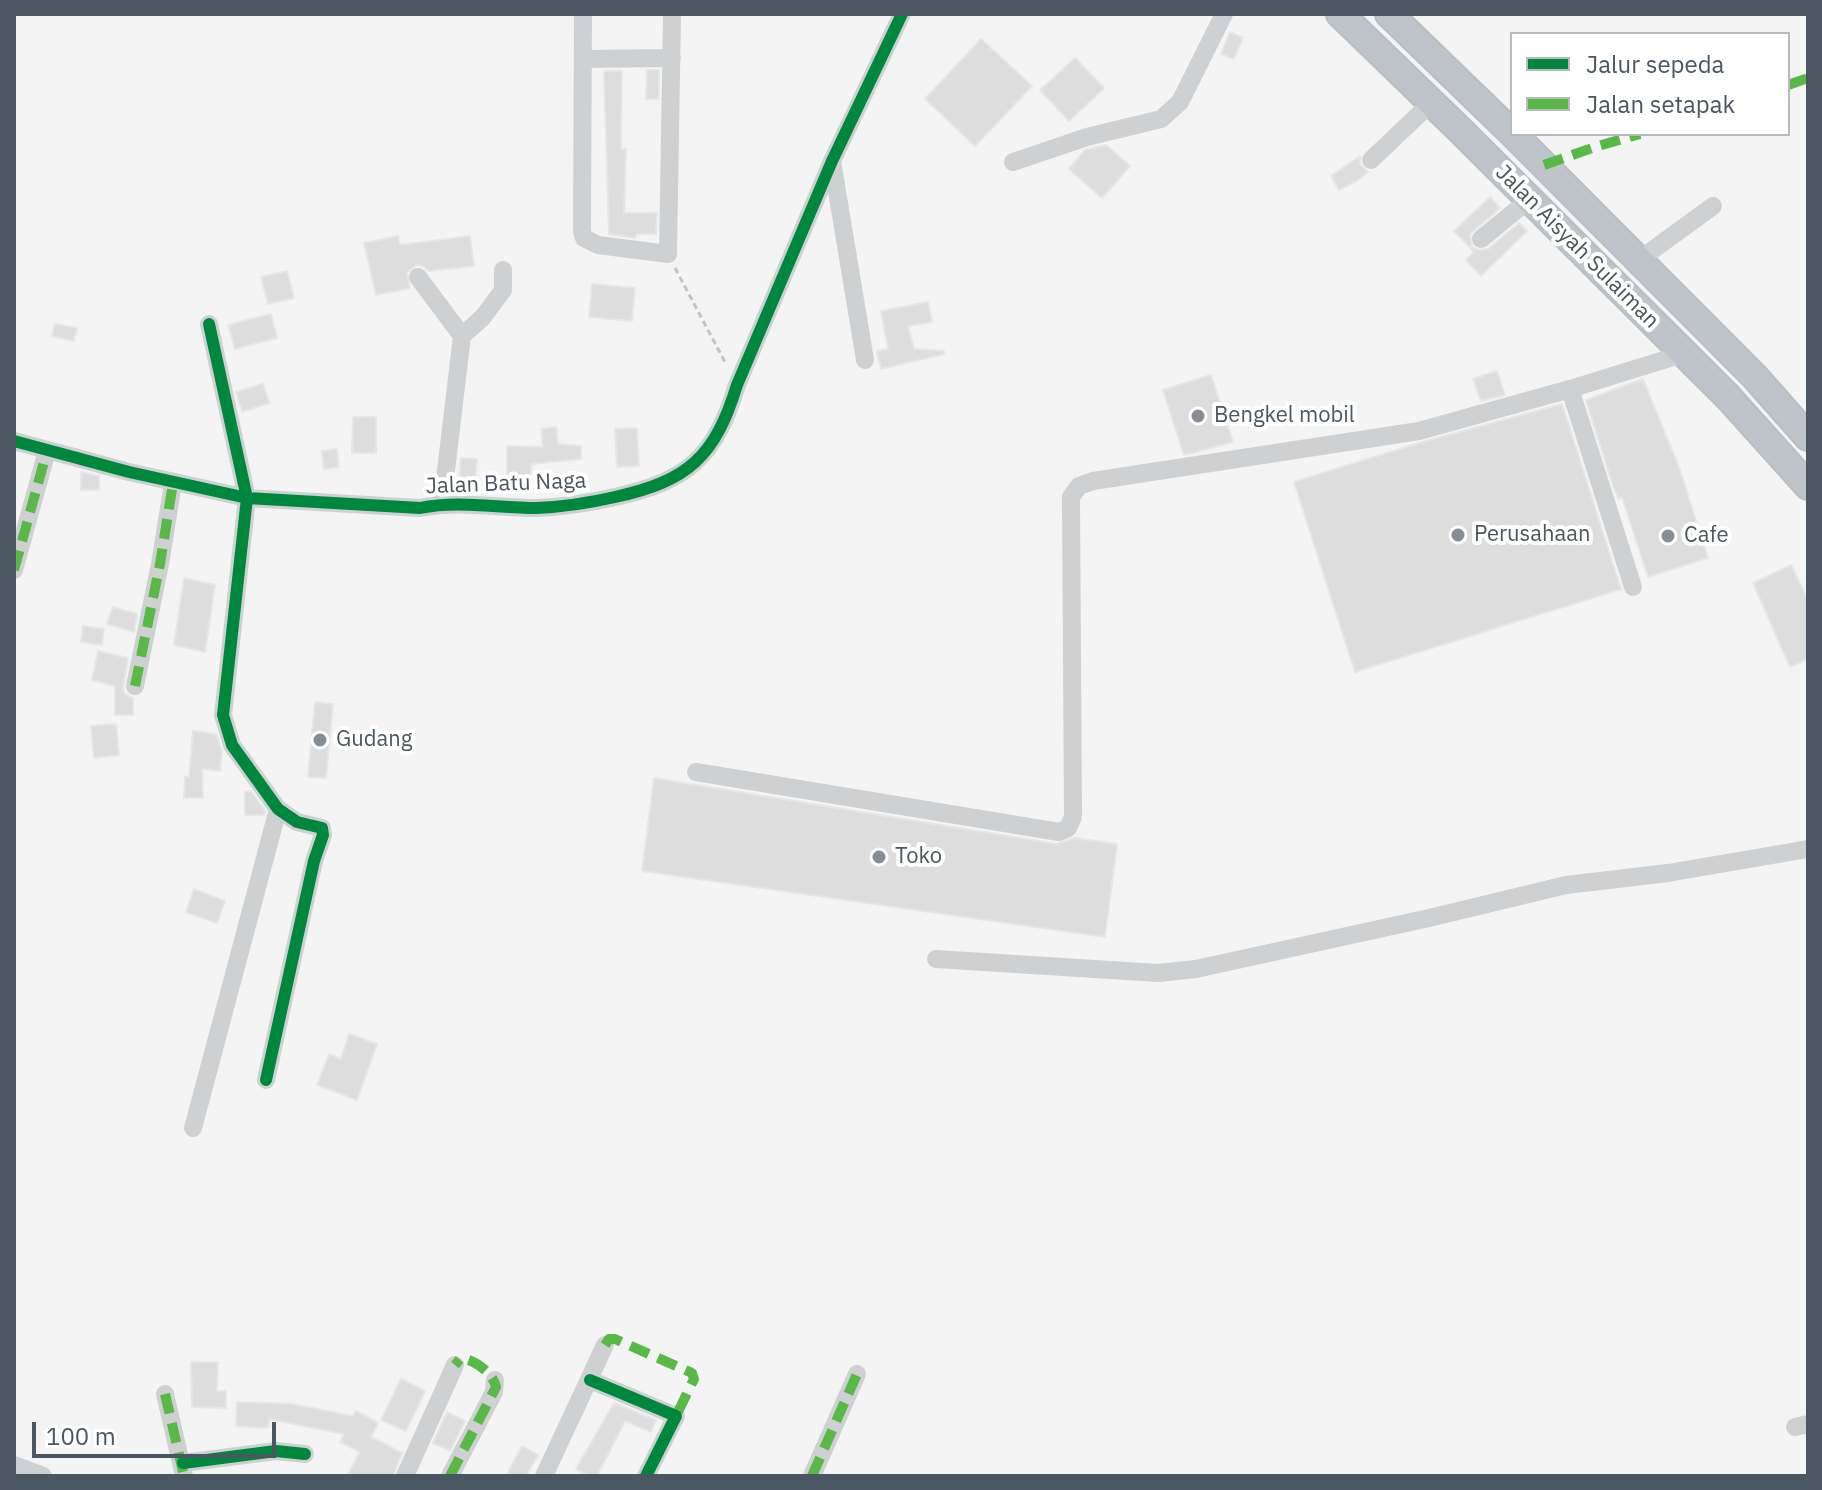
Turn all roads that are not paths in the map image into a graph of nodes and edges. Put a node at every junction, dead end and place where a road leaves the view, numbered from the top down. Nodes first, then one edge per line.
1 (583, 14) edge
2 (672, 14) edge
3 (902, 14) edge
4 (1224, 14) edge
5 (1340, 14) edge
6 (1389, 14) edge
7 (672, 58) junction
8 (583, 59) junction
9 (1432, 102) junction
10 (1510, 132) edge
11 (1514, 136) edge
12 (1371, 160) dead end
13 (832, 161) junction
14 (1013, 162) dead end
15 (1530, 199) junction
16 (1713, 206) dead end
17 (1481, 239) dead end
18 (1639, 260) junction
19 (503, 270) dead end
20 (418, 277) dead end
21 (209, 324) dead end
22 (462, 336) junction
23 (1683, 354) junction
24 (865, 360) dead end
25 (1570, 389) junction
26 (1808, 437) edge
27 (14, 441) edge
28 (47, 451) junction
29 (173, 483) junction
30 (1808, 486) edge
31 (247, 498) junction
32 (442, 504) junction
33 (14, 570) edge
34 (1633, 587) dead end
35 (135, 686) dead end
36 (696, 772) dead end
37 (278, 809) junction
38 (1808, 849) edge
39 (936, 959) dead end
40 (266, 1080) dead end
41 (193, 1128) dead end
42 (605, 1345) dead end
43 (455, 1365) dead end
44 (857, 1374) dead end
45 (495, 1380) dead end
46 (590, 1380) junction
47 (165, 1394) dead end
48 (305, 1454) dead end
49 (14, 1465) edge
50 (184, 1470) edge
51 (43, 1476) edge
52 (405, 1476) edge
53 (450, 1476) edge
54 (544, 1476) edge
55 (646, 1476) edge
56 (812, 1476) edge

1 - 8 street
2 - 7 street
3 - 13 street, Jalan Batu Naga
4 - 14 street
5 - 9 highway, Jalan Aisyah Sulaiman
6 - 10 highway, Jalan Aisyah Sulaiman
7 - 8 street
7 - 8 street
9 - 12 street
9 - 15 highway, Jalan Aisyah Sulaiman
11 - 18 highway, Jalan Aisyah Sulaiman
13 - 24 street
13 - 32 street, Jalan Batu Naga
15 - 17 street
15 - 23 highway, Jalan Aisyah Sulaiman
16 - 18 street
18 - 26 highway, Jalan Aisyah Sulaiman
19 - 22 street
20 - 22 street
21 - 31 street
22 - 32 street
23 - 25 street
23 - 30 highway, Jalan Aisyah Sulaiman
25 - 34 street
25 - 36 street
27 - 28 street, Jalan Batu Naga
28 - 29 street, Jalan Batu Naga
28 - 33 street
29 - 31 street, Jalan Batu Naga
29 - 35 street
31 - 32 street, Jalan Batu Naga
31 - 37 street
37 - 40 street
37 - 41 street
38 - 39 street
42 - 46 street
43 - 52 street
44 - 56 street
45 - 53 street
46 - 54 street
46 - 55 street
47 - 50 street
48 - 50 street
49 - 51 street

